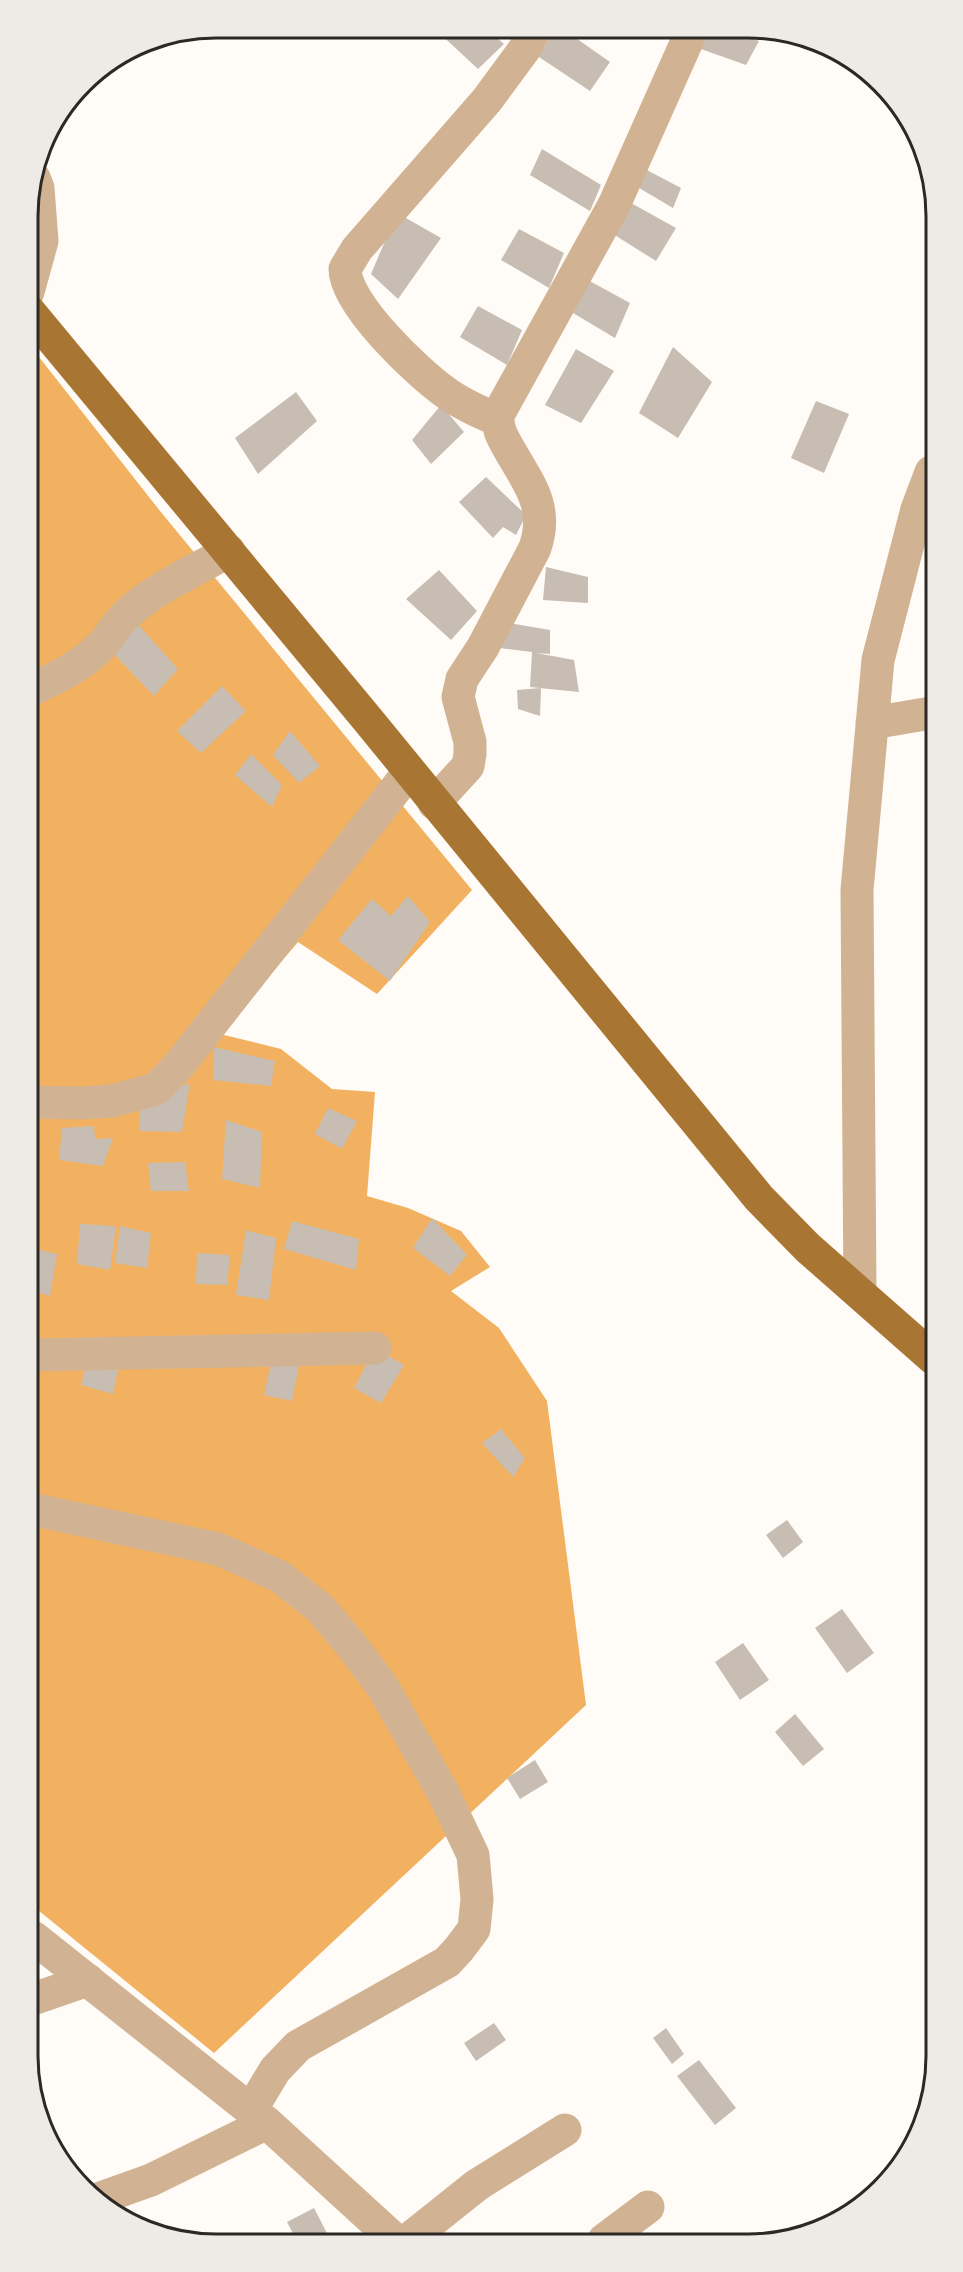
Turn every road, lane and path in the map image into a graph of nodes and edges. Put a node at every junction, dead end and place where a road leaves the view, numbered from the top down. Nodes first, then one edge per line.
1 (530, 38) edge
2 (688, 38) edge
3 (39, 198) edge
4 (38, 256) edge
5 (38, 322) edge
6 (498, 420) junction
7 (926, 486) edge
8 (229, 551) junction
9 (38, 687) edge
10 (926, 714) edge
11 (872, 723) junction
12 (409, 772) junction
13 (434, 803) junction
14 (38, 1101) edge
15 (860, 1293) junction
16 (375, 1348) dead end
17 (925, 1351) edge
18 (38, 1355) edge
19 (38, 1510) edge
20 (38, 1941) edge
21 (88, 1980) junction
22 (38, 1997) edge
23 (259, 2116) junction
24 (565, 2130) dead end
25 (106, 2196) edge
26 (648, 2207) dead end
27 (384, 2234) edge
28 (416, 2234) edge
29 (612, 2234) edge

1 - 6 street
2 - 6 street
3 - 4 street
5 - 8 main road
6 - 13 street
7 - 11 street
8 - 9 street
8 - 12 main road
10 - 11 street
11 - 15 street
12 - 13 main road
12 - 14 street
13 - 15 main road
15 - 17 main road
16 - 18 street
19 - 23 street
20 - 21 street
21 - 22 street
21 - 23 street
23 - 25 street
23 - 27 street
24 - 28 street
26 - 29 street

